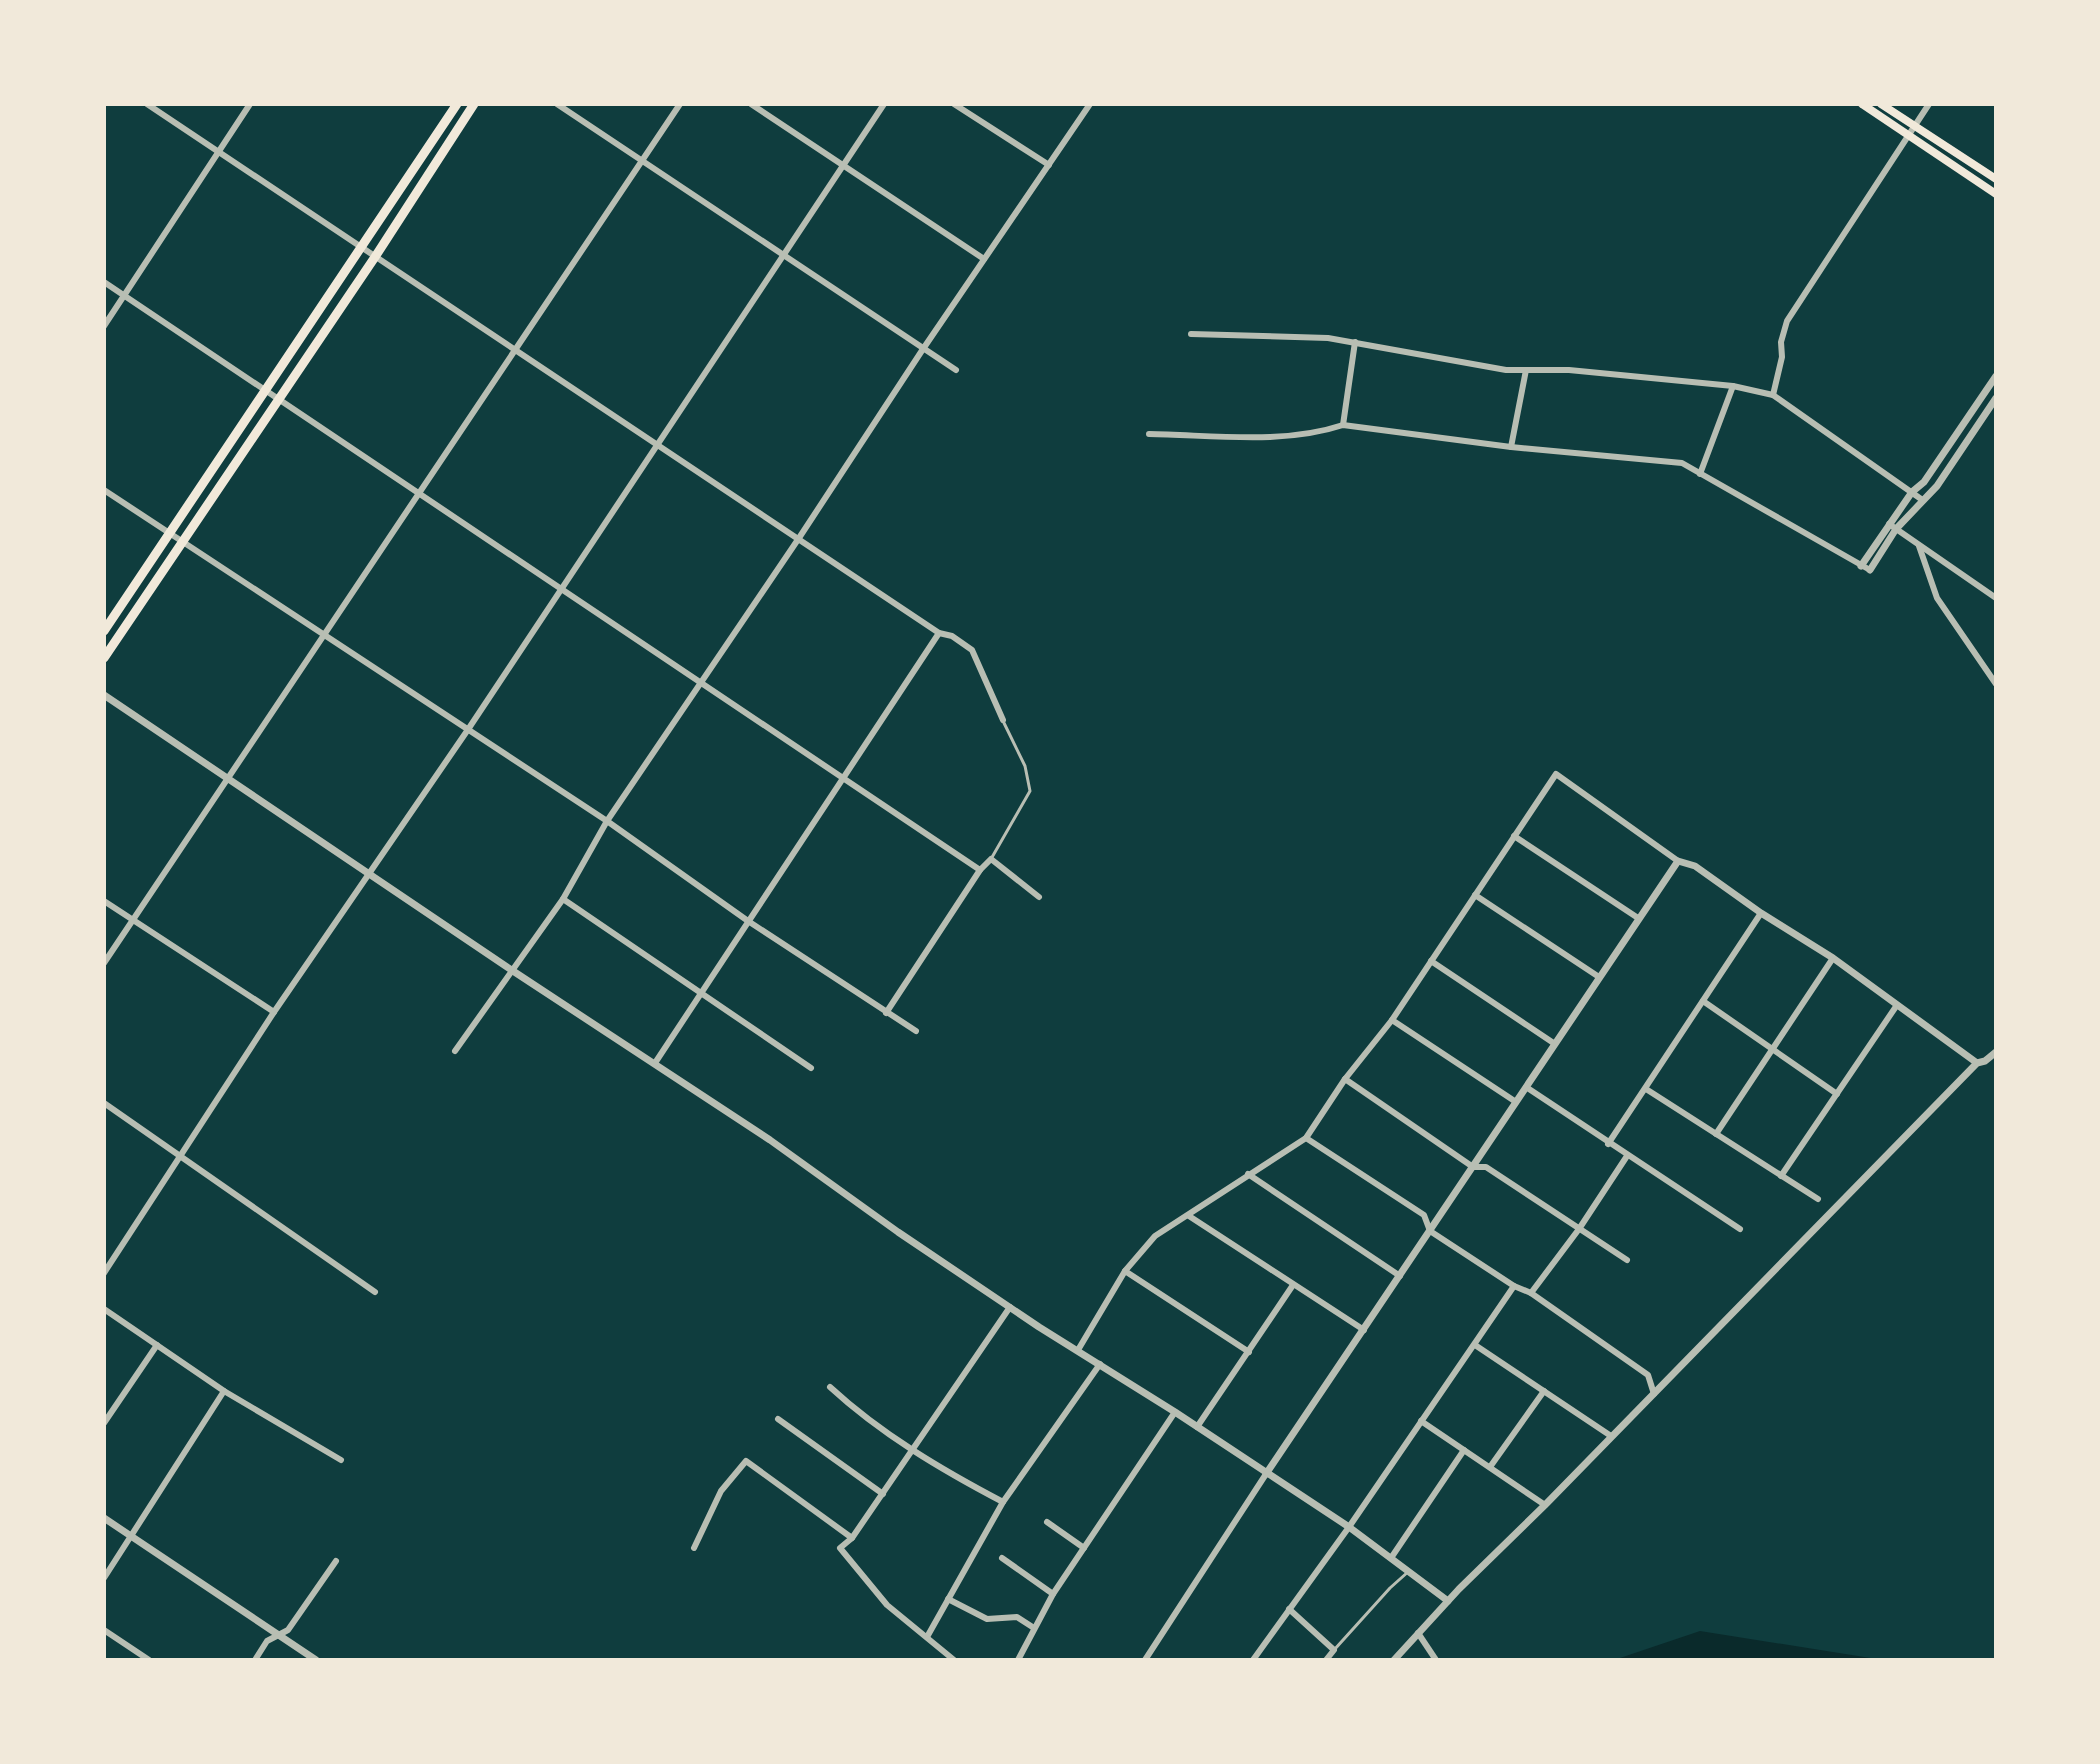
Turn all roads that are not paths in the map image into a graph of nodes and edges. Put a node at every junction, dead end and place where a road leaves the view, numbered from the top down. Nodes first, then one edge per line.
1 (147, 104) edge
2 (250, 104) edge
3 (457, 104) edge
4 (474, 104) edge
5 (557, 104) edge
6 (680, 104) edge
7 (751, 104) edge
8 (884, 104) edge
9 (954, 104) edge
10 (1090, 104) edge
11 (1862, 104) edge
12 (1881, 104) edge
13 (1929, 104) edge
14 (1915, 126) junction
15 (1908, 135) junction
16 (218, 152) junction
17 (642, 162) junction
18 (844, 163) junction
19 (1049, 165) junction
20 (1996, 179) edge
21 (1996, 194) edge
22 (362, 248) junction
23 (375, 257) junction
24 (784, 257) junction
25 (984, 259) junction
26 (104, 282) edge
27 (124, 296) junction
28 (104, 326) edge
29 (1191, 334) dead end
30 (1355, 342) junction
31 (515, 348) junction
32 (923, 349) junction
33 (956, 370) dead end
34 (1526, 370) junction
35 (1996, 376) edge
36 (1733, 386) junction
37 (1993, 387) edge
38 (266, 391) junction
39 (1773, 395) junction
40 (277, 398) junction
41 (1996, 398) edge
42 (1343, 425) junction
43 (1149, 434) dead end
44 (658, 444) junction
45 (1511, 447) junction
46 (1700, 474) junction
47 (104, 490) edge
48 (1912, 492) junction
49 (419, 496) junction
50 (1921, 499) junction
51 (1893, 526) junction
52 (171, 533) junction
53 (799, 538) junction
54 (183, 541) junction
55 (1919, 546) junction
56 (1861, 566) junction
57 (1870, 570) joint
58 (561, 590) junction
59 (1996, 598) edge
60 (104, 631) edge
61 (939, 633) junction
62 (325, 635) junction
63 (104, 658) edge
64 (701, 681) junction
65 (1996, 684) edge
66 (104, 695) edge
67 (1003, 720) joint
68 (467, 731) junction
69 (229, 777) junction
70 (844, 778) junction
71 (607, 821) junction
72 (1514, 836) junction
73 (991, 859) junction
74 (1678, 861) junction
75 (980, 870) junction
76 (370, 872) junction
77 (1475, 895) junction
78 (1039, 897) dead end
79 (563, 899) junction
80 (104, 901) edge
81 (1761, 913) junction
82 (1638, 918) junction
83 (133, 921) junction
84 (748, 921) junction
85 (1833, 958) junction
86 (1431, 961) junction
87 (104, 963) edge
88 (513, 971) junction
89 (1599, 977) junction
90 (701, 991) junction
91 (1703, 1001) junction
92 (1897, 1005) junction
93 (274, 1012) junction
94 (886, 1013) junction
95 (1392, 1020) junction
96 (916, 1031) dead end
97 (1555, 1044) junction
98 (1773, 1050) junction
99 (455, 1051) dead end
100 (1996, 1052) edge
101 (655, 1063) junction
102 (1977, 1063) junction
103 (811, 1068) dead end
104 (1345, 1079) junction
105 (1526, 1087) junction
106 (1646, 1089) junction
107 (1837, 1094) junction
108 (1516, 1102) junction
109 (104, 1103) edge
110 (1716, 1134) junction
111 (1306, 1138) junction
112 (1608, 1144) junction
113 (180, 1155) junction
114 (1627, 1156) junction
115 (1473, 1167) junction
116 (1248, 1174) junction
117 (1781, 1176) junction
118 (1818, 1199) dead end
119 (1189, 1216) junction
120 (1579, 1229) junction
121 (1740, 1229) dead end
122 (1430, 1231) junction
123 (1627, 1260) dead end
124 (1125, 1271) junction
125 (104, 1273) edge
126 (1400, 1276) junction
127 (1293, 1285) junction
128 (1514, 1286) junction
129 (375, 1292) dead end
130 (1531, 1293) junction
131 (1010, 1307) junction
132 (104, 1309) edge
133 (1364, 1330) junction
134 (157, 1345) junction
135 (1475, 1345) junction
136 (1078, 1350) junction
137 (1249, 1352) junction
138 (1100, 1364) junction
139 (830, 1387) dead end
140 (224, 1391) junction
141 (1544, 1391) junction
142 (1654, 1394) junction
143 (1175, 1412) junction
144 (778, 1419) dead end
145 (1421, 1421) junction
146 (104, 1423) edge
147 (1197, 1427) junction
148 (1611, 1436) junction
149 (914, 1450) junction
150 (1464, 1450) junction
151 (341, 1460) dead end
152 (1490, 1467) junction
153 (1266, 1474) junction
154 (883, 1494) junction
155 (1003, 1502) junction
156 (1545, 1505) junction
157 (104, 1518) edge
158 (1047, 1522) dead end
159 (1349, 1527) junction
160 (131, 1537) junction
161 (852, 1538) junction
162 (694, 1548) dead end
163 (1084, 1548) junction
164 (1002, 1558) dead end
165 (1391, 1558) junction
166 (336, 1561) dead end
167 (1410, 1570) junction
168 (104, 1578) edge
169 (1053, 1594) junction
170 (948, 1599) junction
171 (1448, 1601) junction
172 (1289, 1609) junction
173 (1034, 1628) junction
174 (104, 1630) edge
175 (1418, 1633) junction
176 (279, 1635) junction
177 (927, 1637) junction
178 (1334, 1650) junction
179 (149, 1660) edge
180 (255, 1660) edge
181 (316, 1660) edge
182 (954, 1660) edge
183 (1018, 1660) edge
184 (1145, 1660) edge
185 (1253, 1660) edge
186 (1326, 1660) edge
187 (1394, 1660) edge
188 (1436, 1660) edge

1 - 16 street
2 - 16 street
3 - 22 main road
4 - 23 main road
5 - 17 street
6 - 17 street
7 - 18 street
8 - 18 street
9 - 19 street
10 - 19 street
11 - 15 main road
12 - 14 main road
13 - 14 street
14 - 15 street
14 - 20 main road
15 - 21 main road
15 - 39 street
16 - 22 street
16 - 27 street
17 - 24 street
17 - 31 street
18 - 24 street
18 - 25 street
19 - 25 street
22 - 23 street
22 - 38 main road
23 - 31 street
23 - 40 main road
24 - 32 street
24 - 44 street
25 - 32 street
26 - 27 street
27 - 28 street
27 - 38 street
29 - 30 street
30 - 34 street
30 - 42 street
31 - 44 street
31 - 49 street
32 - 33 street
32 - 53 street
34 - 36 street
34 - 45 street
35 - 37 street
36 - 39 street
36 - 46 street
37 - 48 street
38 - 40 street
38 - 52 main road
39 - 48 street
40 - 49 street
40 - 54 main road
41 - 50 street
42 - 43 street
42 - 45 street
44 - 53 street
44 - 58 street
45 - 46 street
46 - 56 street
47 - 52 street
48 - 50 street
48 - 51 street
49 - 58 street
49 - 62 street
50 - 51 street
51 - 55 street
51 - 56 street
51 - 57 street
52 - 54 street
52 - 60 main road
53 - 61 street
53 - 64 street
54 - 62 street
54 - 63 main road
55 - 59 street
55 - 65 street
56 - 57 street
58 - 64 street
58 - 68 street
61 - 67 street
61 - 70 street
62 - 68 street
62 - 69 street
64 - 70 street
64 - 71 street
66 - 69 street
67 - 73 lane
68 - 71 street
68 - 76 street
69 - 76 street
69 - 83 street
70 - 75 street
70 - 84 street
71 - 79 street
71 - 84 street
72 - 74 street
72 - 77 street
72 - 82 street
73 - 75 street
73 - 78 street
74 - 81 street
74 - 82 street
75 - 94 street
76 - 88 street
76 - 93 street
77 - 86 street
77 - 89 street
79 - 88 street
79 - 90 street
80 - 83 street
81 - 85 street
81 - 91 street
82 - 89 street
83 - 87 street
83 - 93 street
84 - 90 street
84 - 94 street
85 - 92 street
85 - 98 street
86 - 95 street
86 - 97 street
88 - 99 street
88 - 101 street
89 - 97 street
90 - 101 street
90 - 103 street
91 - 98 street
91 - 106 street
92 - 102 street
92 - 107 street
93 - 113 street
94 - 96 street
95 - 104 street
95 - 108 street
97 - 105 street
98 - 107 street
98 - 110 street
100 - 102 street
101 - 131 street
102 - 142 street
104 - 111 street
104 - 115 street
105 - 108 street
105 - 112 street
106 - 110 street
106 - 112 street
107 - 117 street
108 - 115 street
109 - 113 street
110 - 117 street
111 - 116 street
111 - 122 street
112 - 114 street
113 - 125 street
113 - 129 street
114 - 120 street
114 - 121 street
115 - 120 street
115 - 122 street
116 - 119 street
116 - 126 street
117 - 118 street
119 - 124 street
119 - 127 street
120 - 123 street
120 - 130 street
122 - 126 street
122 - 128 street
124 - 136 street
124 - 137 street
126 - 133 street
127 - 133 street
127 - 137 street
128 - 130 street
128 - 135 street
130 - 142 street
131 - 136 street
131 - 149 street
132 - 134 street
133 - 153 street
134 - 140 street
134 - 146 street
135 - 141 street
135 - 145 street
136 - 138 street
137 - 147 street
138 - 143 street
138 - 155 street
139 - 149 street
140 - 151 street
140 - 160 street
141 - 148 street
141 - 152 street
142 - 148 street
143 - 147 street
143 - 163 street
144 - 154 street
145 - 150 street
145 - 159 street
147 - 153 street
148 - 156 street
149 - 154 street
149 - 155 street
150 - 152 street
150 - 165 street
152 - 156 street
153 - 159 street
153 - 184 street
154 - 161 street
155 - 170 street
156 - 171 street
157 - 160 street
158 - 163 street
159 - 165 street
159 - 172 street
160 - 168 street
160 - 176 street
161 - 162 street
161 - 177 street
163 - 169 street
164 - 169 street
165 - 167 street
166 - 176 street
167 - 171 street
167 - 178 lane
169 - 173 street
170 - 173 street
170 - 177 street
171 - 175 street
172 - 178 street
172 - 185 street
173 - 183 street
174 - 179 street
175 - 187 street
175 - 188 street
176 - 180 street
176 - 181 street
177 - 182 street
178 - 186 street

